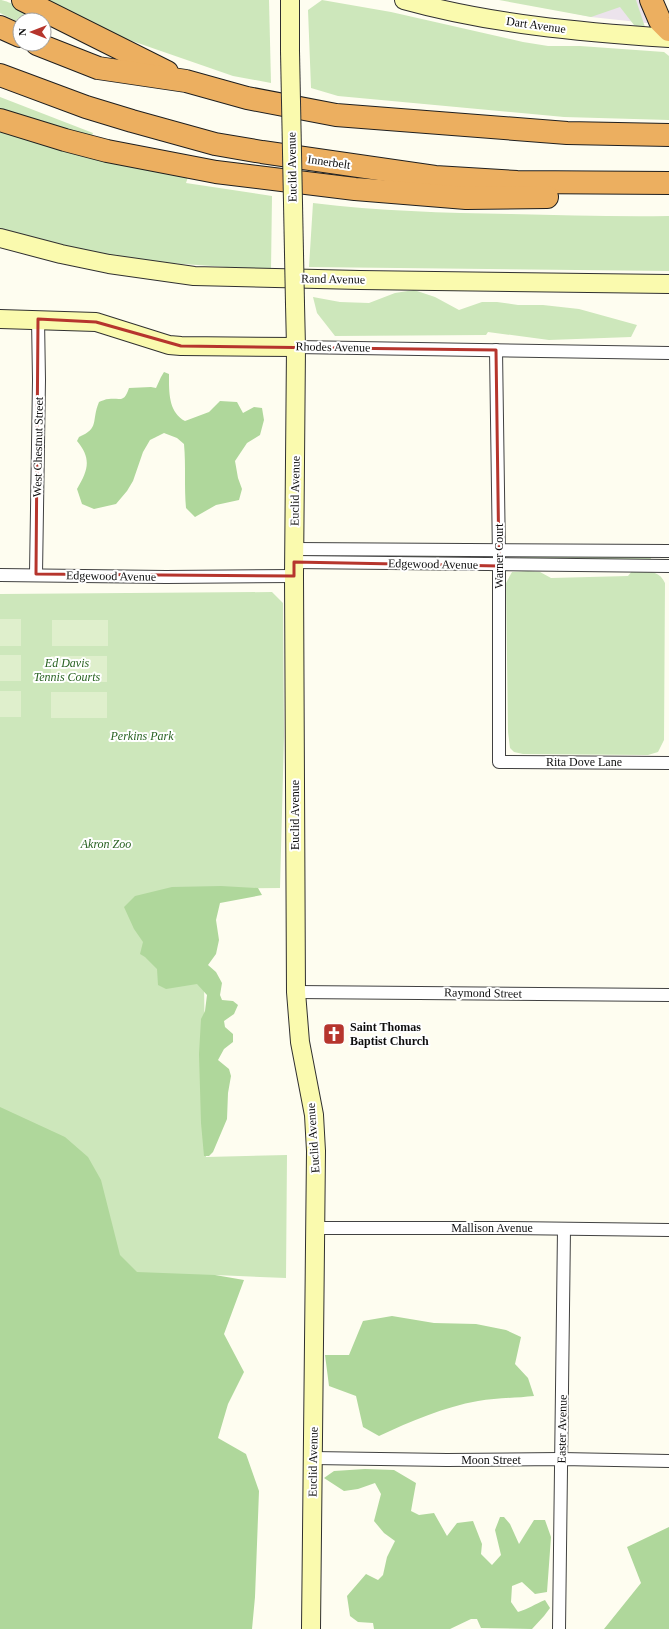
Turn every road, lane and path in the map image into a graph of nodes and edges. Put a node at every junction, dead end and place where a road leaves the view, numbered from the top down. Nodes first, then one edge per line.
1 (23, 0) edge
2 (290, 0) edge
3 (404, 0) edge
4 (651, 0) edge
5 (0, 27) edge
6 (669, 30) edge
7 (12, 32) edge
8 (669, 38) edge
9 (52, 50) edge
10 (0, 75) edge
11 (186, 81) junction
12 (0, 120) edge
13 (669, 135) edge
14 (669, 183) edge
15 (669, 192) edge
16 (0, 238) edge
17 (669, 284) edge
18 (0, 319) edge
19 (38, 319) junction
20 (296, 347) junction
21 (496, 350) junction
22 (669, 352) edge
23 (499, 549) junction
24 (669, 551) edge
25 (294, 563) junction
26 (499, 566) junction
27 (669, 566) edge
28 (36, 574) junction
29 (0, 575) edge
30 (499, 762) joint
31 (669, 763) edge
32 (296, 992) junction
33 (669, 995) edge
34 (316, 1228) junction
35 (564, 1229) junction
36 (669, 1230) edge
37 (313, 1458) junction
38 (561, 1459) junction
39 (669, 1461) edge
40 (311, 1629) edge
41 (559, 1629) edge

1 - 11 highway
2 - 20 street, Euclid Avenue, bridge
3 - 8 street, Dart Avenue
4 - 6 highway
5 - 7 highway
9 - 11 highway
10 - 14 highway, Innerbelt
11 - 13 highway
12 - 15 highway
16 - 17 street, Rand Avenue
18 - 19 street, Rhodes Avenue
19 - 20 street, Rhodes Avenue
19 - 28 street, West Chestnut Street
20 - 21 street, Rhodes Avenue
20 - 25 street, Euclid Avenue
21 - 22 street, Rhodes Avenue
21 - 23 street, Warner Court
23 - 24 street, Edgewood Avenue
23 - 25 street, Edgewood Avenue
23 - 26 street, Warner Court
25 - 26 street, Edgewood Avenue
25 - 28 street, Edgewood Avenue
25 - 32 street, Euclid Avenue
26 - 27 street, Edgewood Avenue
26 - 30 street, Warner Court
28 - 29 street, Edgewood Avenue
30 - 31 street, Rita Dove Lane
32 - 33 street, Raymond Street
32 - 34 street, Euclid Avenue
34 - 35 street, Mallison Avenue
34 - 37 street, Euclid Avenue
35 - 36 street, Mallison Avenue
35 - 38 street, Easter Avenue
37 - 38 street, Moon Street
37 - 40 street, Euclid Avenue
38 - 39 street, Moon Street
38 - 41 street, Easter Avenue

